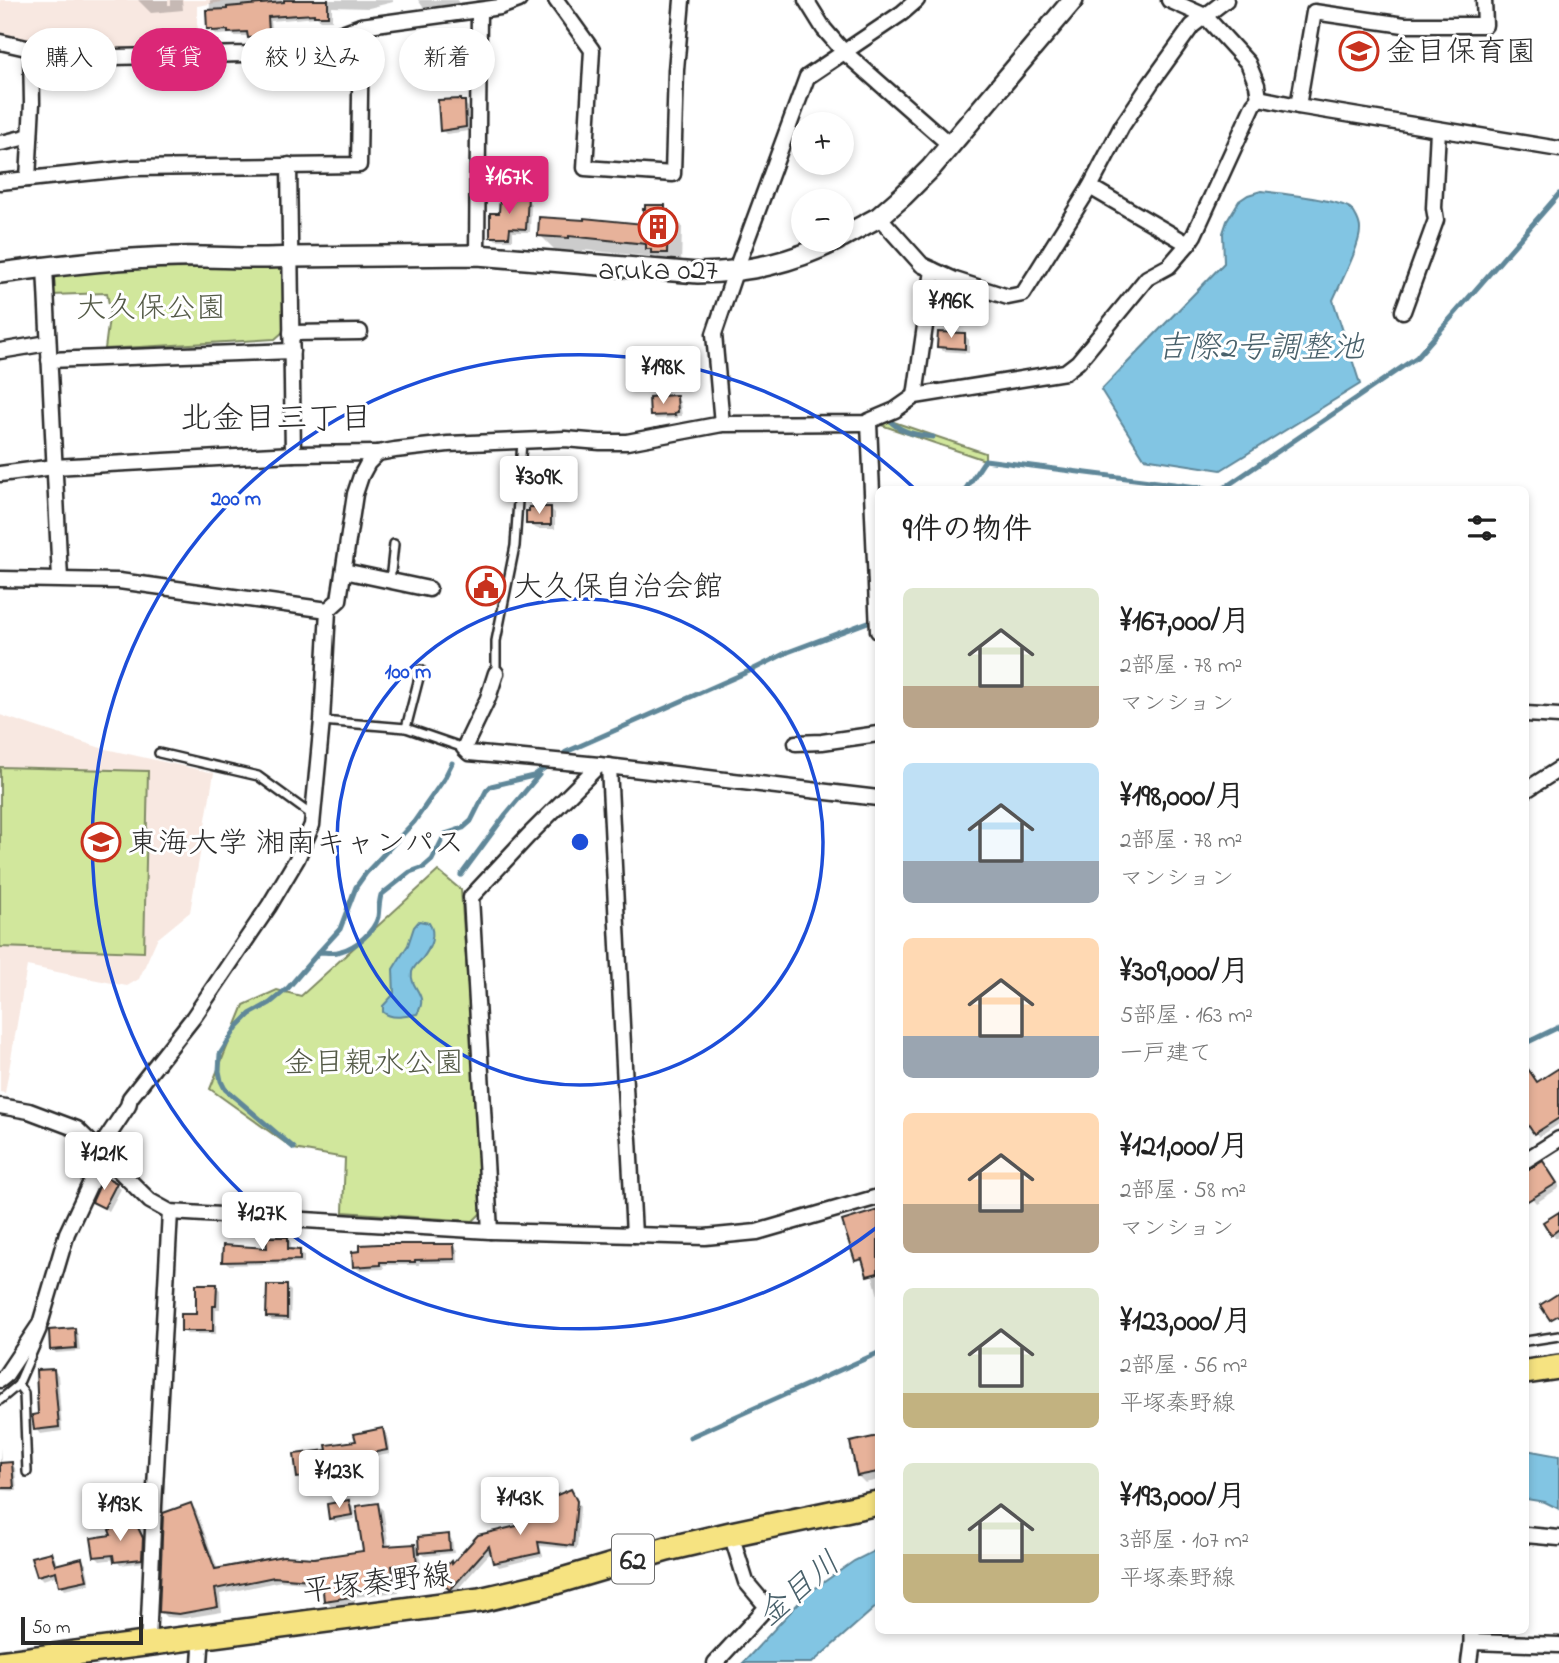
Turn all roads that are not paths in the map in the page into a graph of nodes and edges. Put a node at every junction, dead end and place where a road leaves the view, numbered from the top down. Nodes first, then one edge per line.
1 (519, 0) edge
2 (556, 0) edge
3 (682, 0) edge
4 (806, 0) edge
5 (917, 0) edge
6 (1073, 0) edge
7 (1169, 0) edge
8 (1226, 0) edge
9 (1484, 0) edge
10 (479, 5) edge
11 (1205, 16) junction
12 (361, 26) junction
13 (0, 42) edge
14 (21, 47) edge
15 (843, 51) junction
16 (117, 57) edge
17 (32, 91) edge
18 (1259, 98) junction
19 (1298, 106) junction
20 (1438, 130) junction
21 (30, 136) junction
22 (0, 143) edge
23 (950, 145) junction
24 (1559, 149) edge
25 (289, 165) junction
26 (28, 178) junction
27 (0, 182) edge
28 (1090, 187) junction
29 (879, 217) junction
30 (854, 231) edge
31 (1188, 244) junction
32 (812, 252) edge
33 (477, 256) junction
34 (290, 257) junction
35 (45, 267) junction
36 (933, 270) junction
37 (734, 272) junction
38 (0, 273) edge
39 (1403, 311) dead end
40 (360, 332) dead end
41 (291, 333) junction
42 (48, 343) junction
43 (0, 351) edge
44 (292, 351) junction
45 (49, 360) junction
46 (915, 396) junction
47 (869, 423) junction
48 (722, 424) junction
49 (522, 441) junction
50 (378, 453) junction
51 (293, 454) junction
52 (54, 467) junction
53 (0, 474) edge
54 (394, 544) dead end
55 (875, 562) edge
56 (344, 571) junction
57 (0, 579) edge
58 (60, 579) junction
59 (390, 582) junction
60 (429, 589) dead end
61 (328, 610) junction
62 (421, 670) dead end
63 (496, 673) joint
64 (1529, 714) edge
65 (1559, 716) edge
66 (322, 721) junction
67 (405, 728) junction
68 (875, 734) edge
69 (796, 743) dead end
70 (464, 748) junction
71 (159, 753) dead end
72 (604, 766) junction
73 (1559, 769) edge
74 (1529, 788) edge
75 (875, 798) edge
76 (313, 816) junction
77 (0, 1106) edge
78 (1559, 1139) edge
79 (104, 1154) junction
80 (1529, 1158) edge
81 (875, 1198) edge
82 (170, 1213) junction
83 (489, 1231) junction
84 (634, 1236) junction
85 (40, 1324) junction
86 (1559, 1336) edge
87 (1529, 1341) edge
88 (1559, 1367) edge
89 (1529, 1372) edge
90 (0, 1380) edge
91 (18, 1385) junction
92 (0, 1399) edge
93 (27, 1472) dead end
94 (875, 1504) edge
95 (731, 1534) junction
96 (1529, 1535) edge
97 (1559, 1538) edge
98 (202, 1635) junction
99 (1472, 1636) edge
100 (148, 1643) junction
101 (1559, 1646) edge
102 (0, 1663) edge
103 (200, 1663) edge
104 (715, 1663) edge
105 (1469, 1663) edge

1 - 10 street
2 - 3 street
4 - 15 street
5 - 15 street
6 - 23 street
7 - 11 street
8 - 11 street
9 - 19 street
10 - 12 street
10 - 33 street
11 - 18 street
11 - 28 street
12 - 16 street
12 - 25 street
13 - 14 street
15 - 23 street
15 - 37 street
17 - 21 street
18 - 19 street
18 - 31 street
19 - 20 street
20 - 24 street
20 - 39 street
21 - 22 street
21 - 26 street
23 - 29 street
25 - 26 street
25 - 34 street
26 - 27 street
28 - 31 street
28 - 36 street
29 - 30 street
29 - 36 street
31 - 46 street
32 - 37 street
33 - 34 street
33 - 37 street
34 - 35 street
34 - 41 street
35 - 38 street
35 - 42 street
36 - 46 street
37 - 48 street
40 - 41 street
41 - 44 street
42 - 43 street
42 - 45 street
44 - 45 street
44 - 51 street
45 - 52 street
46 - 47 street
47 - 48 street
47 - 55 street
48 - 49 street
49 - 50 street
49 - 63 lane
50 - 51 street
50 - 56 street
51 - 52 street
52 - 53 street
52 - 58 street
54 - 59 lane
56 - 59 street
56 - 61 street
57 - 58 street
58 - 61 street
59 - 60 street
61 - 66 street
62 - 67 lane
63 - 70 street
64 - 65 street
66 - 67 lane
66 - 76 street
67 - 70 lane
68 - 69 street
70 - 72 street
71 - 76 lane
72 - 75 street
72 - 83 street
72 - 84 street
73 - 74 street
76 - 79 street
77 - 79 street
78 - 80 street
79 - 82 street
79 - 85 street
81 - 84 street
82 - 83 street
82 - 100 street
83 - 84 street
85 - 90 street
85 - 91 lane
86 - 87 lane
88 - 89 main road
91 - 92 lane
91 - 93 lane
94 - 95 main road, 平塚秦野線 / 62
95 - 98 main road, 平塚秦野線 / 62
95 - 104 street
96 - 97 street
98 - 100 main road, 平塚秦野線 / 62
98 - 103 street
99 - 101 street
99 - 105 street
100 - 102 main road, 平塚秦野線 / 62

